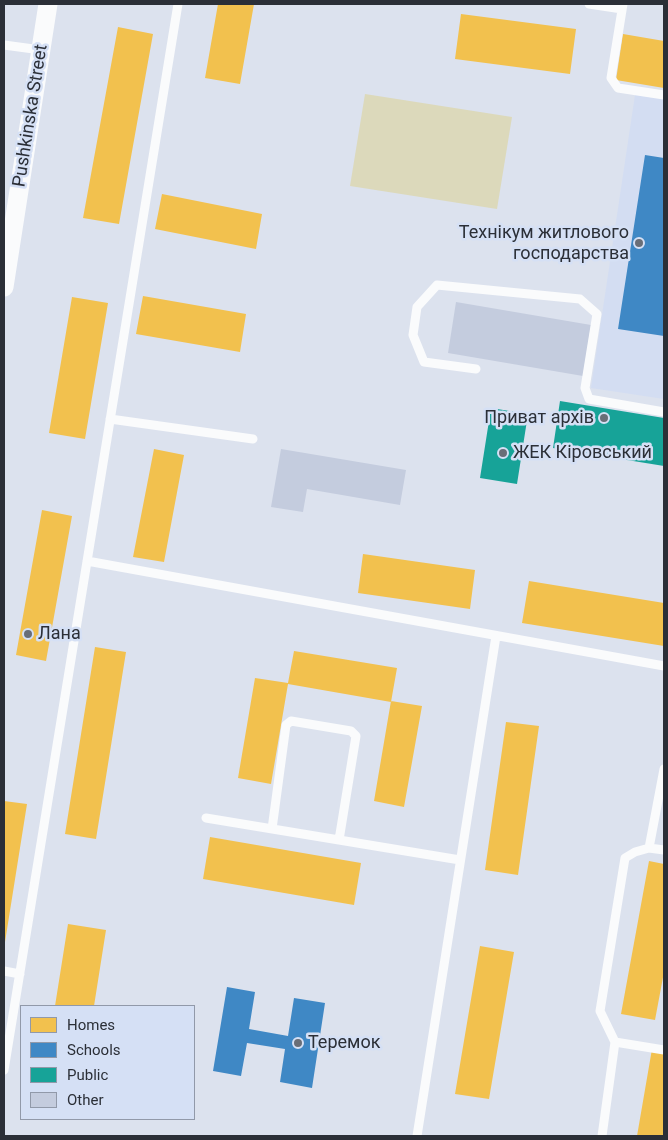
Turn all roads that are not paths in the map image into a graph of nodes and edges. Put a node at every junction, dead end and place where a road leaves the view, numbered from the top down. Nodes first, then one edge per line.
1 (48, 4) edge
2 (178, 4) edge
3 (589, 4) edge
4 (622, 6) edge
5 (4, 45) edge
6 (41, 50) junction
7 (664, 94) edge
8 (8, 234) edge
9 (4, 287) edge
10 (476, 370) dead end
11 (664, 412) edge
12 (110, 419) junction
13 (253, 439) dead end
14 (87, 561) junction
15 (496, 636) junction
16 (664, 666) edge
17 (664, 769) edge
18 (206, 818) dead end
19 (272, 829) junction
20 (339, 840) junction
21 (649, 848) junction
22 (664, 850) edge
23 (460, 860) junction
24 (4, 971) edge
25 (20, 974) junction
26 (615, 1042) junction
27 (664, 1050) edge
28 (4, 1070) edge
29 (417, 1136) edge
30 (602, 1136) edge

1 - 6 street, Pushkinska Street
2 - 12 lane
3 - 4 lane
4 - 7 lane
5 - 6 lane
6 - 8 street, Pushkinska Street
8 - 9 street, Pushkinska Street
10 - 11 lane
12 - 13 lane
12 - 14 lane
14 - 15 lane
14 - 25 lane
15 - 16 lane
15 - 23 lane
17 - 21 lane
18 - 19 lane
19 - 20 lane
19 - 20 lane
20 - 23 lane
21 - 22 lane
21 - 26 lane
23 - 29 lane
24 - 25 lane
25 - 28 lane
26 - 27 lane
26 - 30 lane

